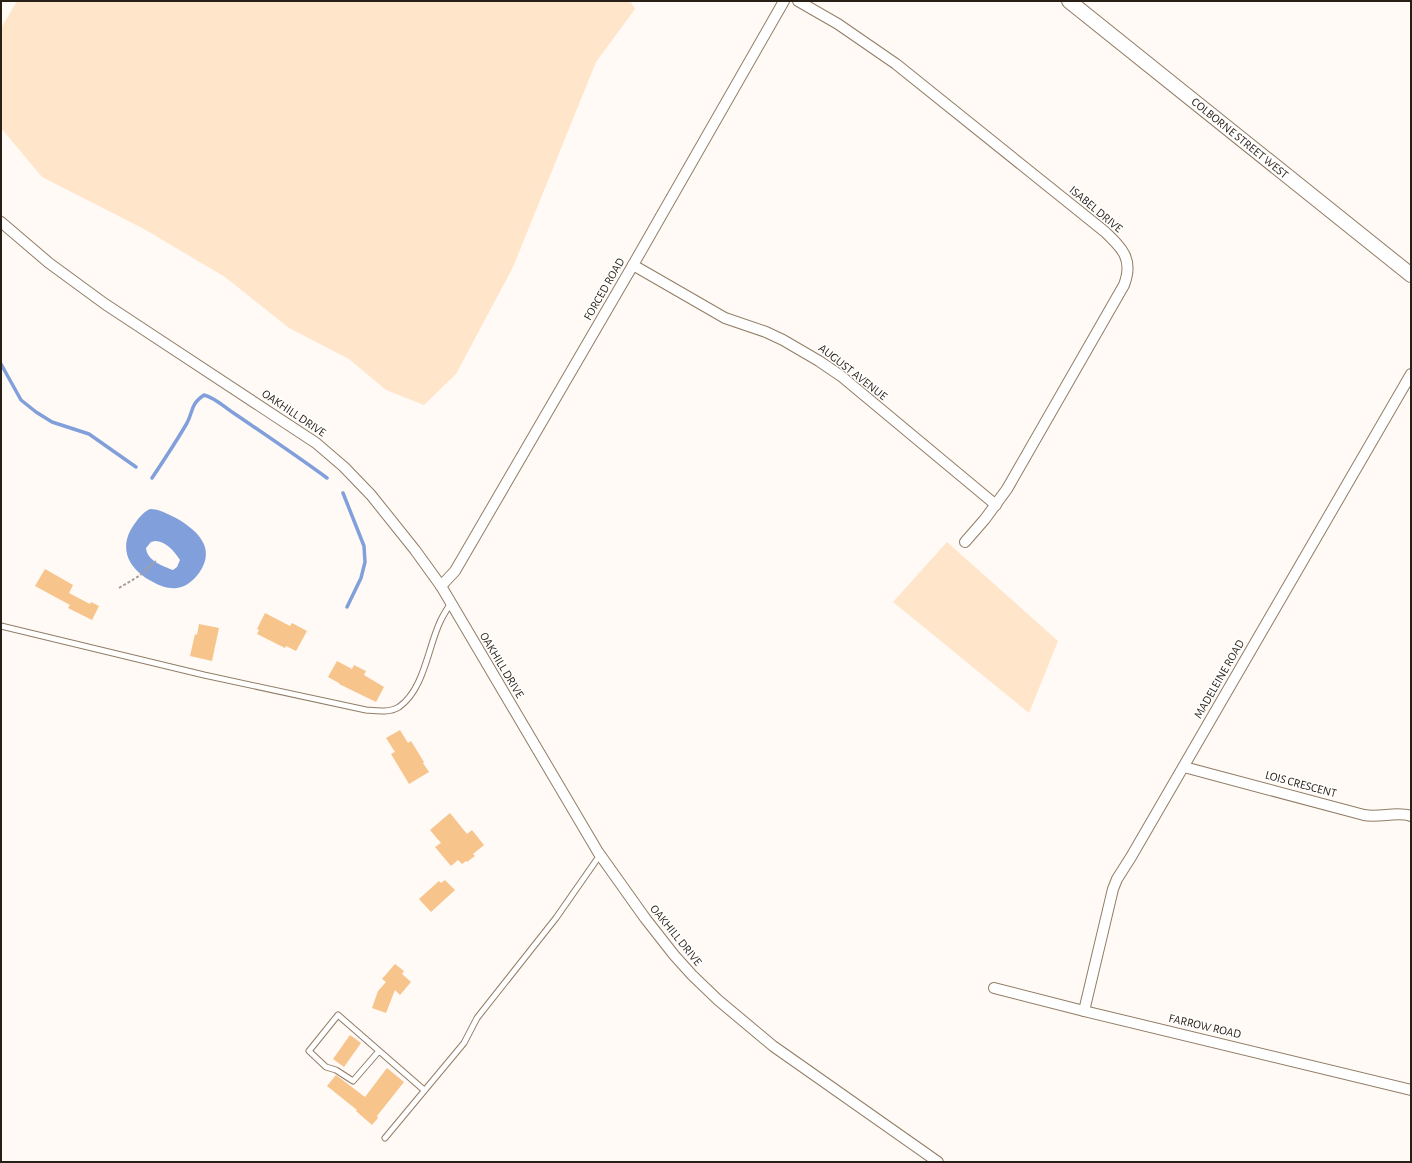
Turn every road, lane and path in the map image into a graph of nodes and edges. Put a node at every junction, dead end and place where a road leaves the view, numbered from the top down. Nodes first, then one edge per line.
1 (784, 1) edge
2 (798, 1) edge
3 (1069, 1) edge
4 (1, 222) edge
5 (633, 265) junction
6 (1411, 275) edge
7 (1411, 374) edge
8 (996, 506) junction
9 (965, 542) dead end
10 (156, 561) dead end
11 (441, 586) junction
12 (119, 588) dead end
13 (451, 603) junction
14 (1, 626) edge
15 (1184, 766) junction
16 (1410, 814) edge
17 (600, 855) junction
18 (994, 988) dead end
19 (1084, 1011) junction
20 (379, 1051) junction
21 (424, 1090) junction
22 (1411, 1090) edge
23 (385, 1138) dead end
24 (938, 1162) edge

1 - 5 street, FORCED ROAD
2 - 8 street, ISABEL DRIVE
3 - 6 main road, COLBORNE STREET WEST
4 - 11 street, OAKHILL DRIVE
5 - 8 street, AUGUST AVENUE
5 - 11 street, FORCED ROAD
7 - 15 street, MADELEINE ROAD
8 - 9 street, ISABEL DRIVE
10 - 12 path
11 - 13 street, OAKHILL DRIVE
13 - 14 lane
13 - 17 street, OAKHILL DRIVE
15 - 16 street, LOIS CRESCENT
15 - 19 street, MADELEINE ROAD
17 - 21 lane
17 - 24 street, OAKHILL DRIVE
18 - 19 street, FARROW ROAD
19 - 22 street, FARROW ROAD
20 - 20 lane
20 - 21 lane
21 - 23 lane

